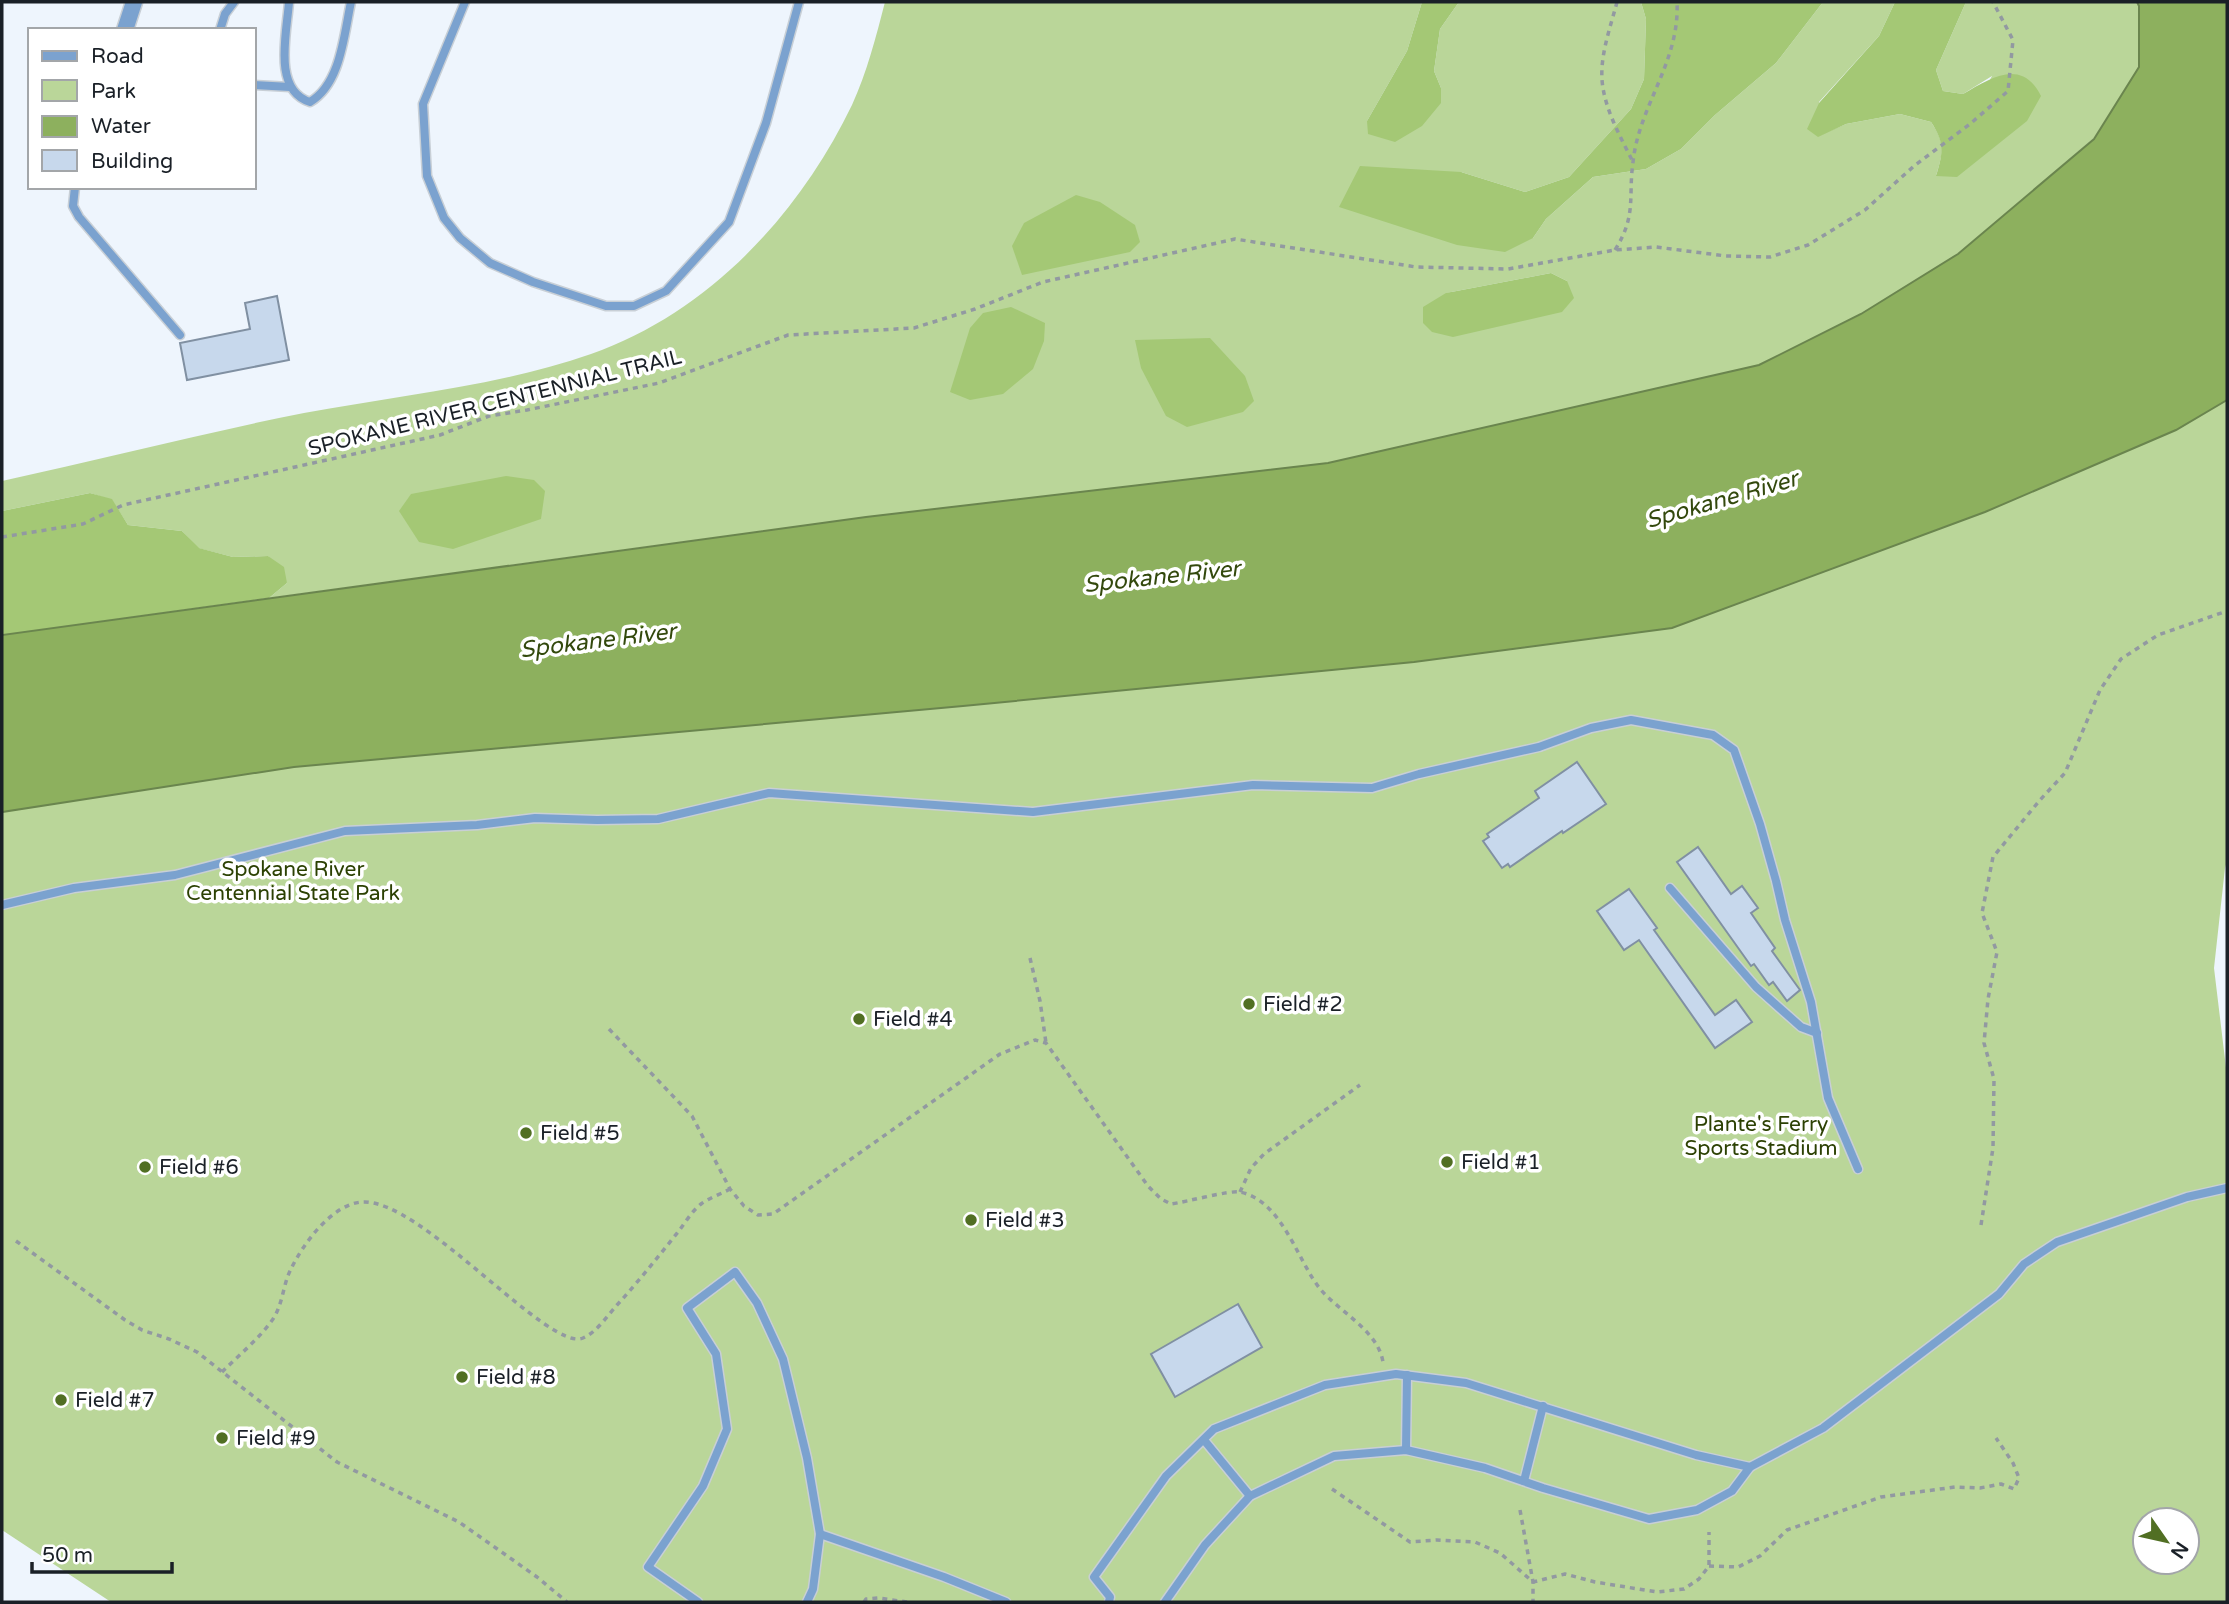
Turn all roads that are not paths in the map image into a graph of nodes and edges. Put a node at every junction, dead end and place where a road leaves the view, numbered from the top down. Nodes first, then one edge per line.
1 (134, 2) edge
2 (234, 2) edge
3 (289, 2) edge
4 (351, 2) edge
5 (465, 2) edge
6 (799, 2) edge
7 (126, 28) edge
8 (221, 28) edge
9 (256, 85) edge
10 (290, 87) junction
11 (75, 189) edge
12 (180, 335) dead end
13 (1670, 888) dead end
14 (2, 905) edge
15 (1817, 1033) junction
16 (1858, 1169) dead end
17 (2227, 1188) edge
18 (1407, 1376) junction
19 (1543, 1406) junction
20 (1204, 1440) junction
21 (1406, 1450) junction
22 (1750, 1467) junction
23 (1524, 1481) junction
24 (1250, 1496) junction
25 (820, 1534) junction
26 (698, 1602) edge
27 (807, 1602) edge
28 (1006, 1602) edge
29 (1109, 1602) edge
30 (1165, 1602) edge

1 - 7 street
2 - 8 lane
3 - 10 lane
4 - 10 lane
5 - 6 lane
9 - 10 lane
11 - 12 lane
13 - 15 lane
14 - 15 lane
15 - 16 lane
17 - 22 lane
18 - 19 lane
18 - 20 lane
18 - 21 lane
19 - 22 lane
19 - 23 lane
20 - 24 lane
20 - 29 lane
21 - 23 lane
21 - 24 lane
22 - 23 lane
24 - 30 lane
25 - 26 lane
25 - 27 lane
25 - 28 lane

